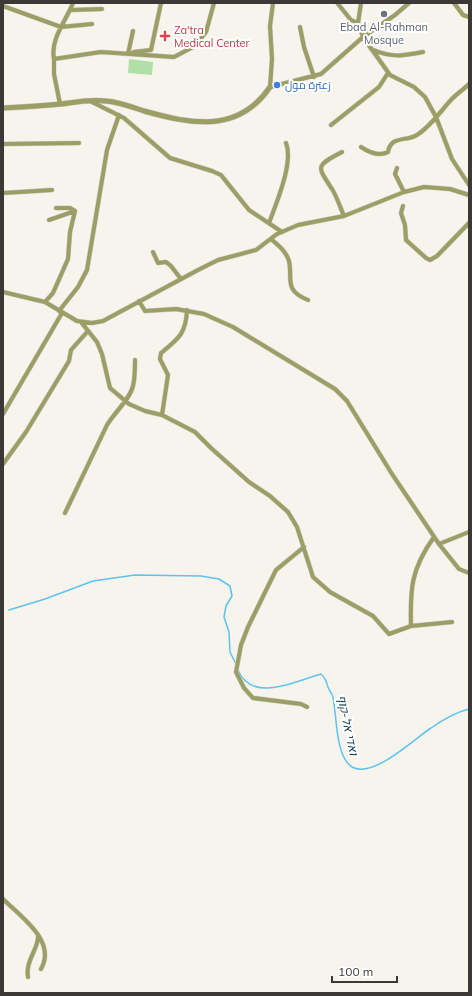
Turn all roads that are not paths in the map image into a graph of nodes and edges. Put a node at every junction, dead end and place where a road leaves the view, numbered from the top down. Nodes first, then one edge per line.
1 (74, 3) edge
2 (161, 3) edge
3 (214, 3) edge
4 (274, 3) edge
5 (361, 3) edge
6 (409, 3) edge
7 (454, 3) edge
8 (338, 4) edge
9 (3, 6) edge
10 (102, 9) dead end
11 (71, 10) junction
12 (469, 17) edge
13 (358, 23) junction
14 (92, 24) dead end
15 (61, 27) junction
16 (300, 27) dead end
17 (133, 31) dead end
18 (363, 37) junction
19 (370, 48) junction
20 (423, 52) dead end
21 (129, 54) junction
22 (54, 59) junction
23 (388, 73) junction
24 (314, 77) junction
25 (469, 84) edge
26 (270, 87) junction
27 (88, 100) junction
28 (60, 104) junction
29 (3, 108) edge
30 (119, 115) junction
31 (436, 117) junction
32 (331, 125) dead end
33 (79, 143) dead end
34 (286, 143) dead end
35 (3, 144) edge
36 (361, 147) dead end
37 (342, 152) dead end
38 (397, 168) dead end
39 (469, 185) edge
40 (52, 190) dead end
41 (404, 192) junction
42 (3, 193) edge
43 (469, 195) edge
44 (403, 206) dead end
45 (56, 208) dead end
46 (76, 211) junction
47 (344, 216) junction
48 (49, 220) dead end
49 (269, 223) junction
50 (469, 223) edge
51 (282, 232) junction
52 (271, 239) junction
53 (153, 252) dead end
54 (181, 279) junction
55 (3, 292) edge
56 (308, 300) dead end
57 (139, 301) junction
58 (45, 302) junction
59 (187, 310) junction
60 (60, 312) junction
61 (81, 322) junction
62 (88, 331) junction
63 (135, 360) dead end
64 (125, 401) junction
65 (3, 414) edge
66 (162, 415) junction
67 (3, 464) edge
68 (65, 513) dead end
69 (469, 532) edge
70 (434, 537) junction
71 (439, 544) junction
72 (304, 548) junction
73 (469, 573) edge
74 (452, 622) dead end
75 (411, 626) junction
76 (307, 707) dead end
77 (3, 899) edge
78 (38, 933) junction
79 (41, 969) dead end
80 (28, 977) dead end

1 - 11 street
2 - 21 street
3 - 21 street
4 - 26 street
5 - 13 street
6 - 18 street
7 - 12 street
8 - 13 street
9 - 15 street
10 - 11 street
11 - 15 street
13 - 18 street
14 - 15 street
15 - 22 street
16 - 24 street
17 - 21 street
18 - 19 street
18 - 24 street
19 - 20 street
19 - 23 street
21 - 22 street
22 - 28 street
23 - 31 street
23 - 32 street
24 - 26 street
25 - 31 street
26 - 27 street
27 - 28 street
27 - 30 street
28 - 29 street
30 - 49 street
30 - 60 street
31 - 36 street
31 - 39 street
33 - 35 street
34 - 49 street
37 - 47 street
38 - 41 street
40 - 42 street
41 - 43 street
41 - 47 street
44 - 50 street
45 - 46 street
46 - 48 street
46 - 58 street
47 - 51 street
49 - 51 street
51 - 52 street
52 - 54 street
52 - 56 street
53 - 54 street
54 - 57 street
55 - 58 street
57 - 59 street
57 - 61 street
58 - 60 street
59 - 66 street
59 - 70 street
60 - 61 street
60 - 65 street
61 - 62 street
62 - 64 street
62 - 67 street
63 - 64 street
64 - 66 street
64 - 68 street
66 - 72 street
69 - 71 street
70 - 71 street
70 - 75 street
71 - 73 street
72 - 75 street
72 - 76 street
74 - 75 street
77 - 78 street
78 - 79 street
78 - 80 street

